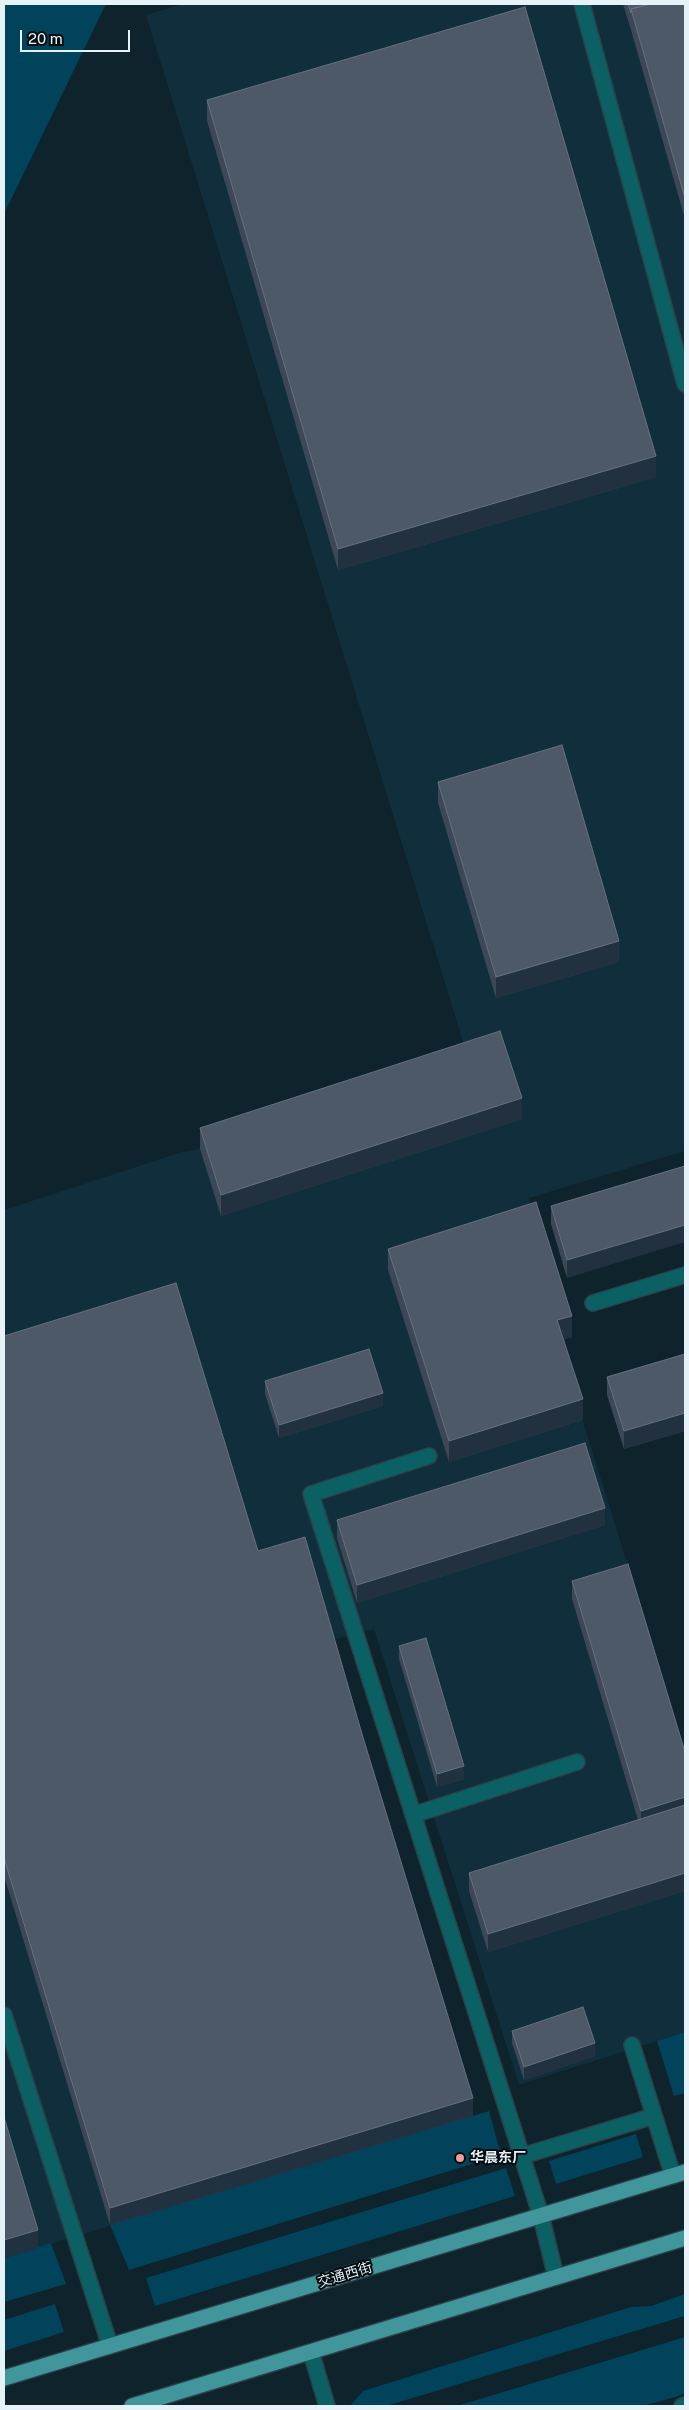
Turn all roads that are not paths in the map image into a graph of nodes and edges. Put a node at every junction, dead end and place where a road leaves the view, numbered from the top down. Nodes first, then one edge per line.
1 (582, 4) edge
2 (685, 384) edge
3 (685, 1275) edge
4 (593, 1303) dead end
5 (429, 1456) dead end
6 (577, 1762) dead end
7 (413, 1815) junction
8 (4, 2016) edge
9 (632, 2045) dead end
10 (654, 2116) junction
11 (522, 2156) junction
12 (679, 2174) edge
13 (541, 2216) junction
14 (685, 2238) edge
15 (556, 2277) junction
16 (110, 2346) junction
17 (311, 2352) junction
18 (4, 2378) edge
19 (685, 2405) edge
20 (132, 2406) edge
21 (327, 2406) edge
22 (682, 2406) edge

1 - 2 lane
3 - 4 lane
5 - 7 lane
6 - 7 lane
7 - 11 lane
8 - 16 lane
9 - 10 lane
10 - 11 lane
10 - 12 lane
11 - 13 lane
12 - 13 main road, 交通西街
13 - 15 lane
13 - 16 main road, 交通西街
14 - 15 main road
15 - 17 main road
16 - 18 main road, 交通西街
17 - 20 main road
17 - 21 lane
19 - 22 lane

